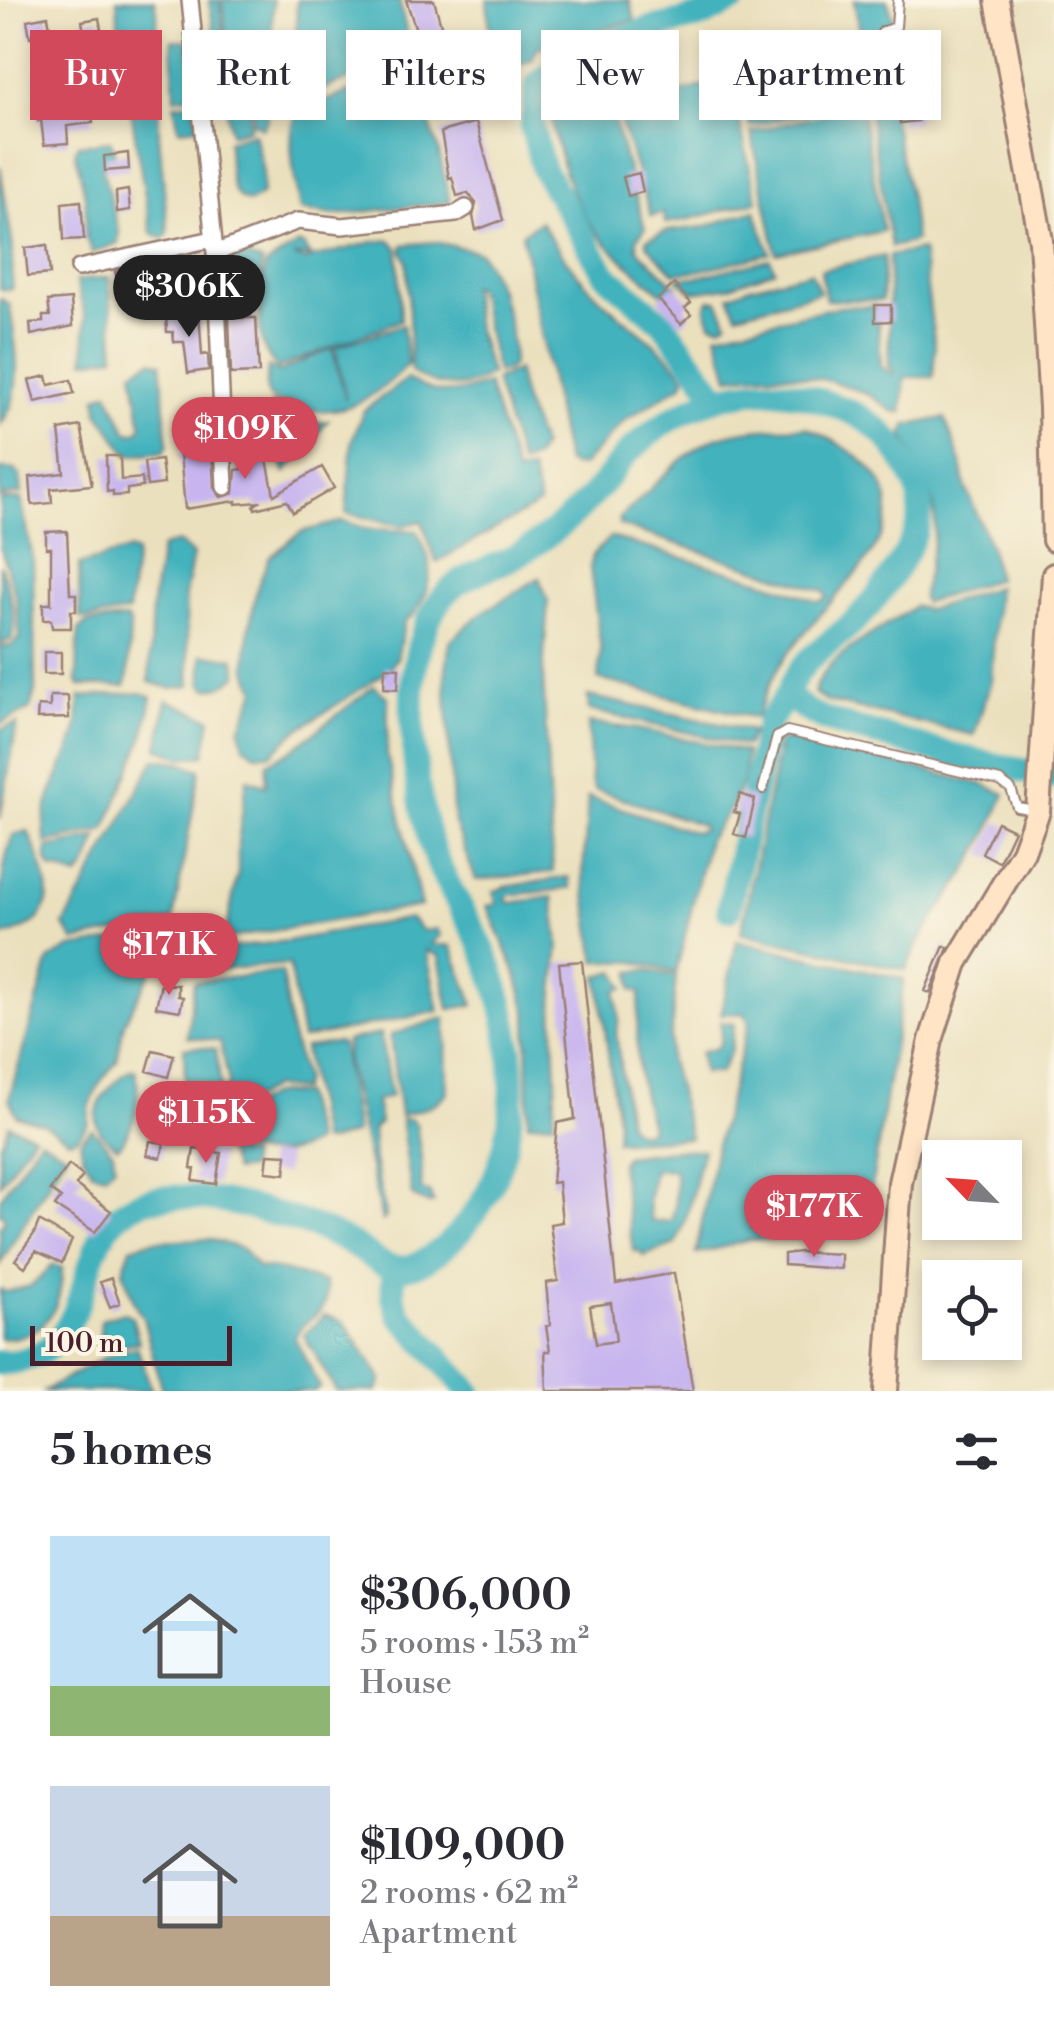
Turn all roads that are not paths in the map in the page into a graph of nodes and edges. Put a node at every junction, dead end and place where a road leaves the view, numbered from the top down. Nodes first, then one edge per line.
1 (190, 0) edge
2 (898, 0) edge
3 (998, 0) edge
4 (888, 30) edge
5 (466, 208) dead end
6 (214, 246) junction
7 (79, 268) dead end
8 (225, 487) dead end
9 (1054, 540) edge
10 (1054, 575) edge
11 (764, 789) dead end
12 (1039, 804) junction
13 (886, 1391) edge

1 - 6 street
2 - 4 lane
3 - 9 main road
5 - 6 street
6 - 7 street
6 - 8 street
10 - 12 main road
11 - 12 lane
12 - 13 main road

